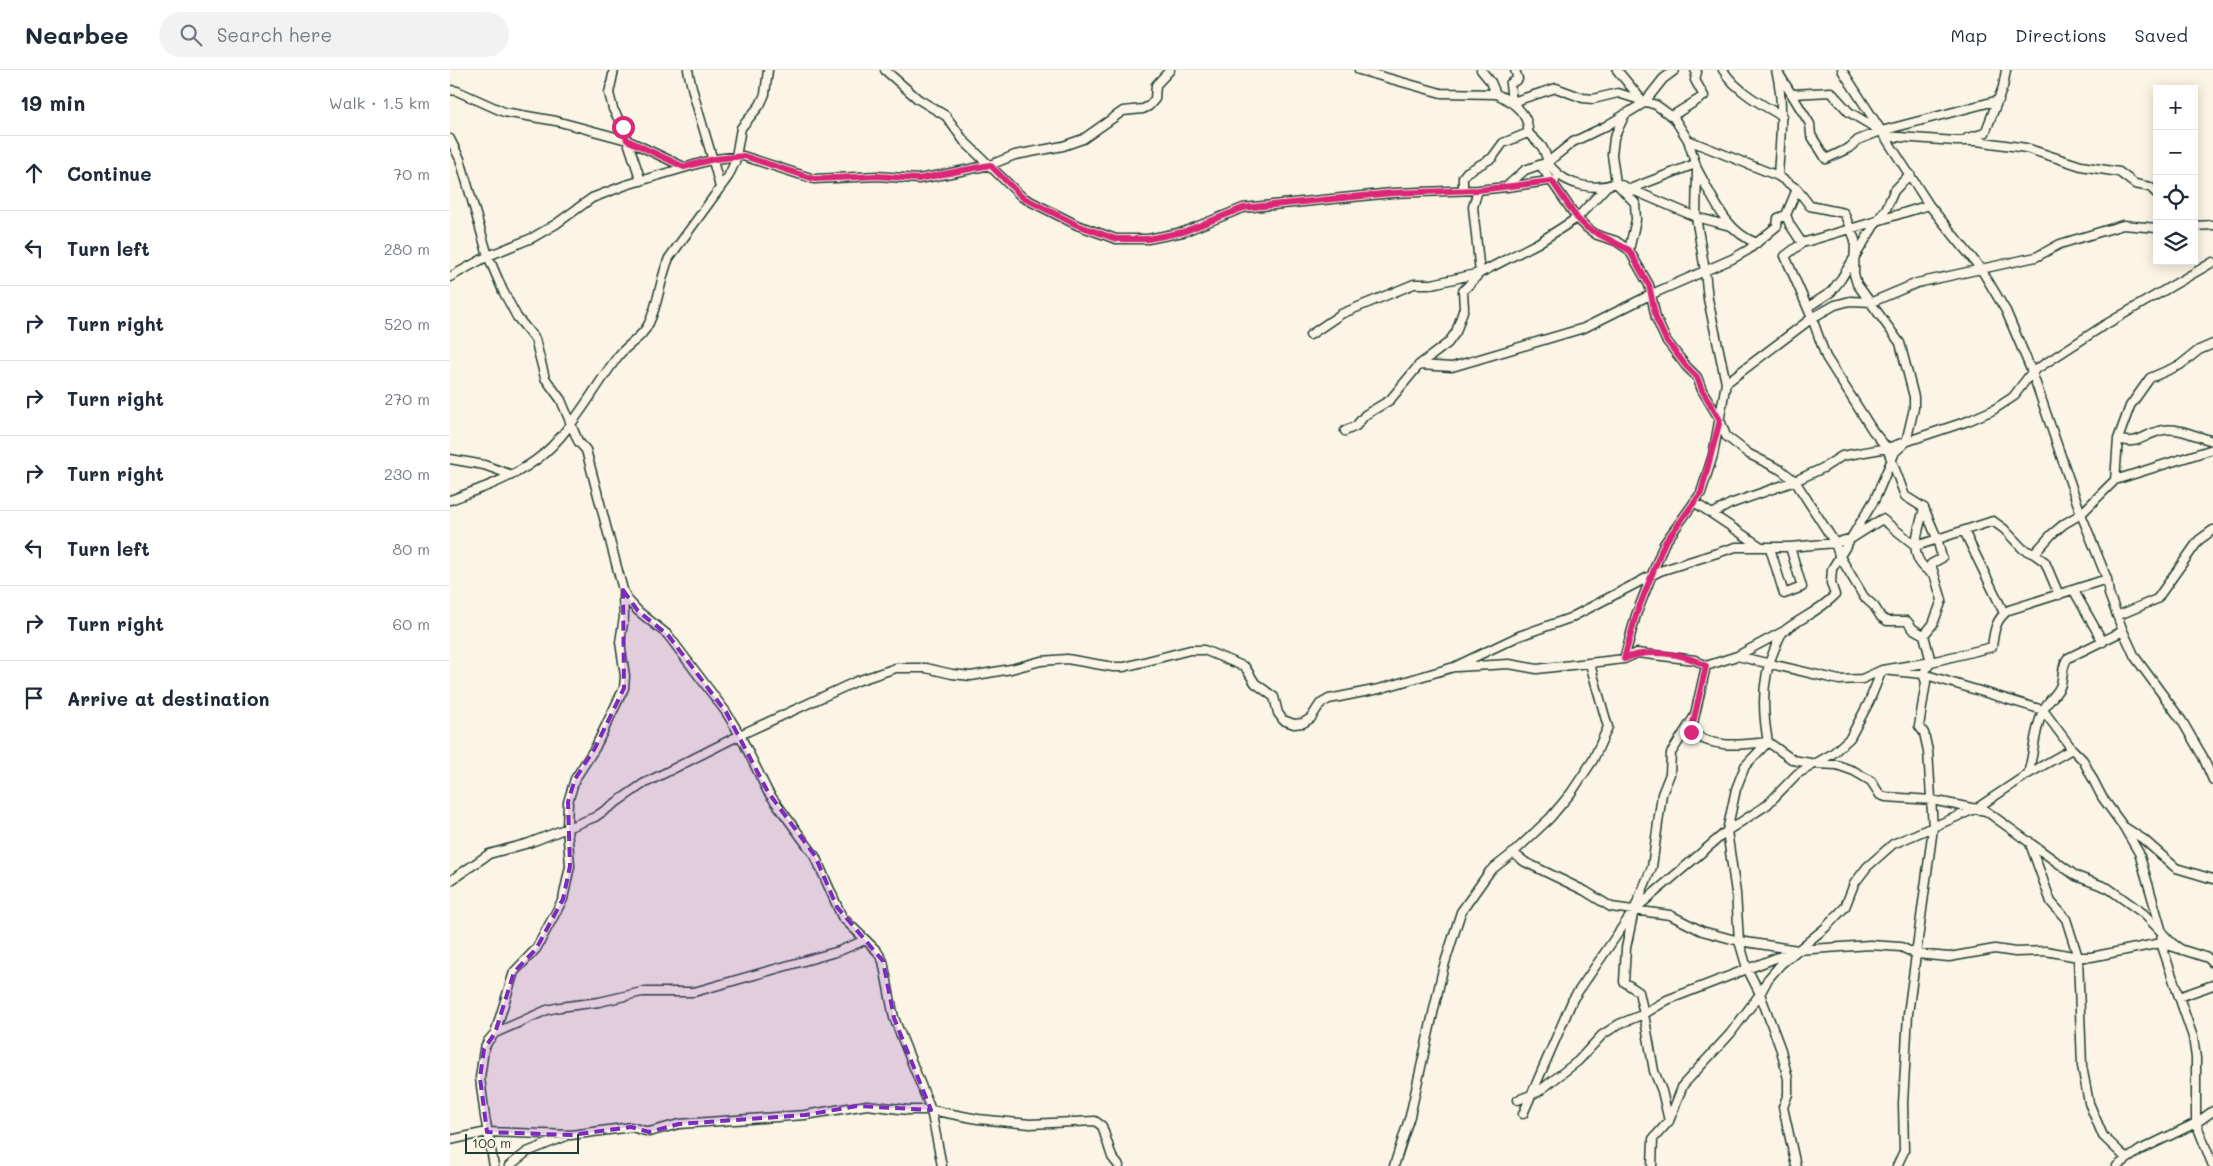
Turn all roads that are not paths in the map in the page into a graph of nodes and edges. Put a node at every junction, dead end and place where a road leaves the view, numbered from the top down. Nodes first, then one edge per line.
1 (614, 70) edge
2 (688, 70) edge
3 (768, 70) edge
4 (885, 70) edge
5 (1170, 70) edge
6 (1359, 70) edge
7 (1481, 70) edge
8 (1515, 70) edge
9 (1617, 70) edge
10 (1675, 70) edge
11 (1695, 70) edge
12 (1724, 70) edge
13 (1776, 70) edge
14 (1842, 70) edge
15 (1999, 70) edge
16 (2006, 70) edge
17 (2003, 87) junction
18 (450, 90) edge
19 (1496, 94) junction
20 (1793, 94) junction
21 (1998, 100) junction
22 (1512, 102) junction
23 (1644, 103) junction
24 (1626, 113) junction
25 (1672, 116) junction
26 (1782, 116) junction
27 (1528, 133) junction
28 (1883, 133) junction
29 (450, 138) edge
30 (627, 140) junction
31 (1688, 140) junction
32 (1956, 141) junction
33 (736, 155) junction
34 (714, 159) junction
35 (1548, 162) junction
36 (990, 165) junction
37 (684, 167) junction
38 (1696, 167) junction
39 (1910, 174) junction
40 (1778, 176) junction
41 (1564, 180) junction
42 (641, 181) junction
43 (1552, 181) junction
44 (1616, 183) junction
45 (1506, 187) junction
46 (1606, 187) junction
47 (720, 188) junction
48 (1797, 188) junction
49 (1630, 189) junction
50 (2153, 189) edge
51 (1463, 190) junction
52 (1478, 190) junction
53 (1929, 205) junction
54 (1786, 215) junction
55 (1696, 217) junction
56 (1577, 218) junction
57 (1877, 221) junction
58 (2198, 223) edge
59 (1730, 226) junction
60 (2213, 226) edge
61 (2153, 228) edge
62 (1851, 230) junction
63 (1757, 243) junction
64 (1802, 243) junction
65 (1629, 250) junction
66 (488, 256) junction
67 (1854, 257) junction
68 (2213, 262) edge
69 (1981, 269) junction
70 (1705, 271) junction
71 (1480, 273) junction
72 (450, 277) edge
73 (1652, 294) junction
74 (1872, 302) junction
75 (1808, 307) junction
76 (1812, 318) junction
77 (1310, 335) dead end
78 (2213, 344) edge
79 (1419, 365) junction
80 (2032, 372) junction
81 (1726, 383) junction
82 (1720, 420) junction
83 (572, 423) junction
84 (1345, 431) dead end
85 (2118, 438) junction
86 (2213, 441) edge
87 (1906, 442) junction
88 (1887, 448) junction
89 (2213, 449) edge
90 (450, 459) edge
91 (1892, 462) junction
92 (512, 475) junction
93 (2115, 480) junction
94 (1795, 481) junction
95 (450, 500) edge
96 (1694, 502) junction
97 (1924, 508) junction
98 (1714, 514) junction
99 (2081, 514) junction
100 (2213, 530) edge
101 (1964, 531) junction
102 (1852, 538) junction
103 (1936, 538) junction
104 (1835, 543) junction
105 (1760, 546) junction
106 (1916, 546) junction
107 (1790, 547) junction
108 (1770, 548) junction
109 (2034, 554) junction
110 (1839, 555) junction
111 (1933, 574) junction
112 (1650, 577) junction
113 (2107, 579) junction
114 (623, 590) junction
115 (2074, 591) junction
116 (2059, 595) junction
117 (2004, 613) junction
118 (2118, 616) junction
119 (2123, 631) junction
120 (1782, 632) junction
121 (1924, 635) junction
122 (2103, 642) junction
123 (1737, 656) junction
124 (1624, 659) junction
125 (1931, 662) junction
126 (1590, 664) junction
127 (1768, 665) junction
128 (1706, 666) junction
129 (1454, 667) junction
130 (1882, 670) junction
131 (1923, 674) junction
132 (2042, 710) junction
133 (1694, 717) junction
134 (740, 735) junction
135 (1768, 742) junction
136 (2072, 749) junction
137 (1816, 764) junction
138 (2028, 774) junction
139 (2213, 780) edge
140 (1932, 800) junction
141 (1974, 810) junction
142 (2123, 826) junction
143 (567, 827) junction
144 (1933, 828) junction
145 (1727, 832) junction
146 (2029, 841) junction
147 (1513, 853) junction
148 (2213, 879) edge
149 (450, 881) edge
150 (1634, 910) junction
151 (2162, 932) junction
152 (865, 940) junction
153 (1739, 941) junction
154 (2161, 943) junction
155 (1798, 950) junction
156 (2182, 950) junction
157 (1916, 954) junction
158 (2078, 957) junction
159 (2213, 963) edge
160 (1747, 968) junction
161 (2213, 985) edge
162 (1760, 994) junction
163 (2179, 997) junction
164 (1644, 1014) junction
165 (495, 1033) junction
166 (1533, 1094) junction
167 (1518, 1100) dead end
168 (932, 1110) junction
169 (2213, 1111) edge
170 (1523, 1114) dead end
171 (1668, 1120) junction
172 (2196, 1123) junction
173 (487, 1132) junction
174 (571, 1135) junction
175 (450, 1140) edge
176 (2127, 1159) junction
177 (494, 1166) edge
178 (509, 1166) edge
179 (942, 1166) edge
180 (1119, 1166) edge
181 (1394, 1166) edge
182 (1652, 1166) edge
183 (1796, 1166) edge
184 (1897, 1166) edge
185 (2117, 1166) edge
186 (2213, 1166) edge

1 - 30 street
2 - 34 street
3 - 33 street
4 - 36 street
5 - 36 street
6 - 19 street
7 - 19 street
8 - 22 street
9 - 23 street
10 - 23 street
11 - 25 street
12 - 26 street
13 - 20 street
13 - 26 street
14 - 28 street
15 - 17 street
16 - 17 street
17 - 21 street
18 - 30 street
19 - 22 street
20 - 28 street
20 - 28 street
21 - 28 street
21 - 32 street
22 - 23 street
22 - 27 street
23 - 24 street
23 - 25 street
24 - 35 street
24 - 44 street
25 - 31 street
26 - 40 street
27 - 35 street
27 - 51 street
28 - 32 street
28 - 39 street
29 - 66 street
30 - 37 street
30 - 42 street
31 - 38 street
31 - 40 street
32 - 50 street
33 - 34 street
33 - 36 street
33 - 47 street
34 - 37 street
34 - 47 street
35 - 41 street
35 - 43 street
35 - 45 street
36 - 51 street
37 - 42 street
38 - 49 street
38 - 55 street
38 - 59 street
39 - 53 street
39 - 57 street
40 - 48 street
41 - 43 street
41 - 46 street
42 - 66 street
43 - 45 street
43 - 56 street
44 - 46 street
44 - 49 street
44 - 65 street
45 - 52 street
46 - 56 street
47 - 83 street
48 - 54 street
48 - 62 street
49 - 55 street
51 - 52 street
52 - 71 street
53 - 57 street
53 - 69 street
54 - 63 street
54 - 64 street
55 - 59 street
55 - 70 street
56 - 65 street
56 - 71 street
57 - 62 street
57 - 67 street
58 - 60 street
59 - 63 street
61 - 69 street
62 - 64 street
62 - 67 street
63 - 70 street
64 - 75 street
65 - 73 street
66 - 72 street
66 - 83 street
67 - 74 street
67 - 75 street
68 - 80 street
69 - 74 street
69 - 80 street
70 - 73 street
70 - 81 street
71 - 77 street
71 - 79 street
73 - 79 street
73 - 82 street
74 - 76 street
74 - 87 street
75 - 76 street
76 - 81 street
76 - 88 street
78 - 85 street
79 - 84 street
80 - 87 street
80 - 99 street
81 - 82 street
82 - 94 street
82 - 96 street
83 - 92 street
83 - 114 street
85 - 86 street
85 - 93 street
87 - 88 street
87 - 91 street
88 - 91 street
88 - 94 street
89 - 93 street
90 - 92 street
91 - 97 street
91 - 102 street
92 - 95 street
93 - 99 street
94 - 98 street
94 - 104 street
96 - 98 street
96 - 112 street
97 - 103 street
97 - 106 street
98 - 105 street
99 - 109 street
99 - 113 street
100 - 118 street
101 - 103 street
101 - 109 street
101 - 117 street
102 - 104 street
102 - 106 street
102 - 110 street
103 - 106 street
103 - 111 street
104 - 107 street
104 - 110 street
105 - 108 street
105 - 112 street
106 - 111 street
107 - 108 street
107 - 108 street
109 - 116 street
110 - 120 street
110 - 121 street
111 - 121 street
112 - 124 street
112 - 129 street
113 - 115 street
113 - 118 street
114 - 134 street
114 - 143 street
115 - 116 street
115 - 122 street
116 - 117 street
117 - 125 street
118 - 119 street
119 - 122 street
119 - 139 street
120 - 123 street
120 - 127 street
121 - 125 street
122 - 132 street
123 - 127 street
123 - 128 street
124 - 126 street
124 - 128 street
125 - 130 street
125 - 131 street
126 - 129 street
126 - 147 street
127 - 130 street
127 - 135 street
128 - 133 street
129 - 134 street
130 - 131 street
130 - 137 street
131 - 132 street
131 - 140 street
132 - 136 street
132 - 138 street
133 - 135 street
133 - 150 street
134 - 143 street
134 - 152 street
135 - 137 street
135 - 145 street
136 - 138 street
136 - 142 street
137 - 140 street
137 - 145 street
138 - 141 street
140 - 141 street
140 - 144 street
141 - 144 street
141 - 146 street
142 - 148 street
142 - 151 street
143 - 149 street
143 - 165 street
144 - 155 street
144 - 157 street
145 - 150 street
145 - 153 street
146 - 151 street
146 - 158 street
147 - 150 street
147 - 181 street
150 - 153 street
150 - 164 street
150 - 166 street
151 - 154 street
151 - 156 street
152 - 165 street
152 - 168 street
153 - 155 street
153 - 160 street
154 - 156 street
154 - 158 street
154 - 163 street
155 - 157 street
155 - 160 street
155 - 162 street
156 - 159 street
157 - 158 street
157 - 184 street
158 - 176 street
160 - 162 street
160 - 164 street
161 - 163 street
162 - 171 street
162 - 183 street
163 - 172 street
164 - 166 street
164 - 171 street
165 - 173 street
166 - 167 street
166 - 170 street
168 - 174 street
168 - 179 street
168 - 180 street
169 - 172 street
171 - 182 street
172 - 176 street
172 - 186 street
173 - 174 street
173 - 175 street
173 - 177 street
174 - 178 street
176 - 185 street

